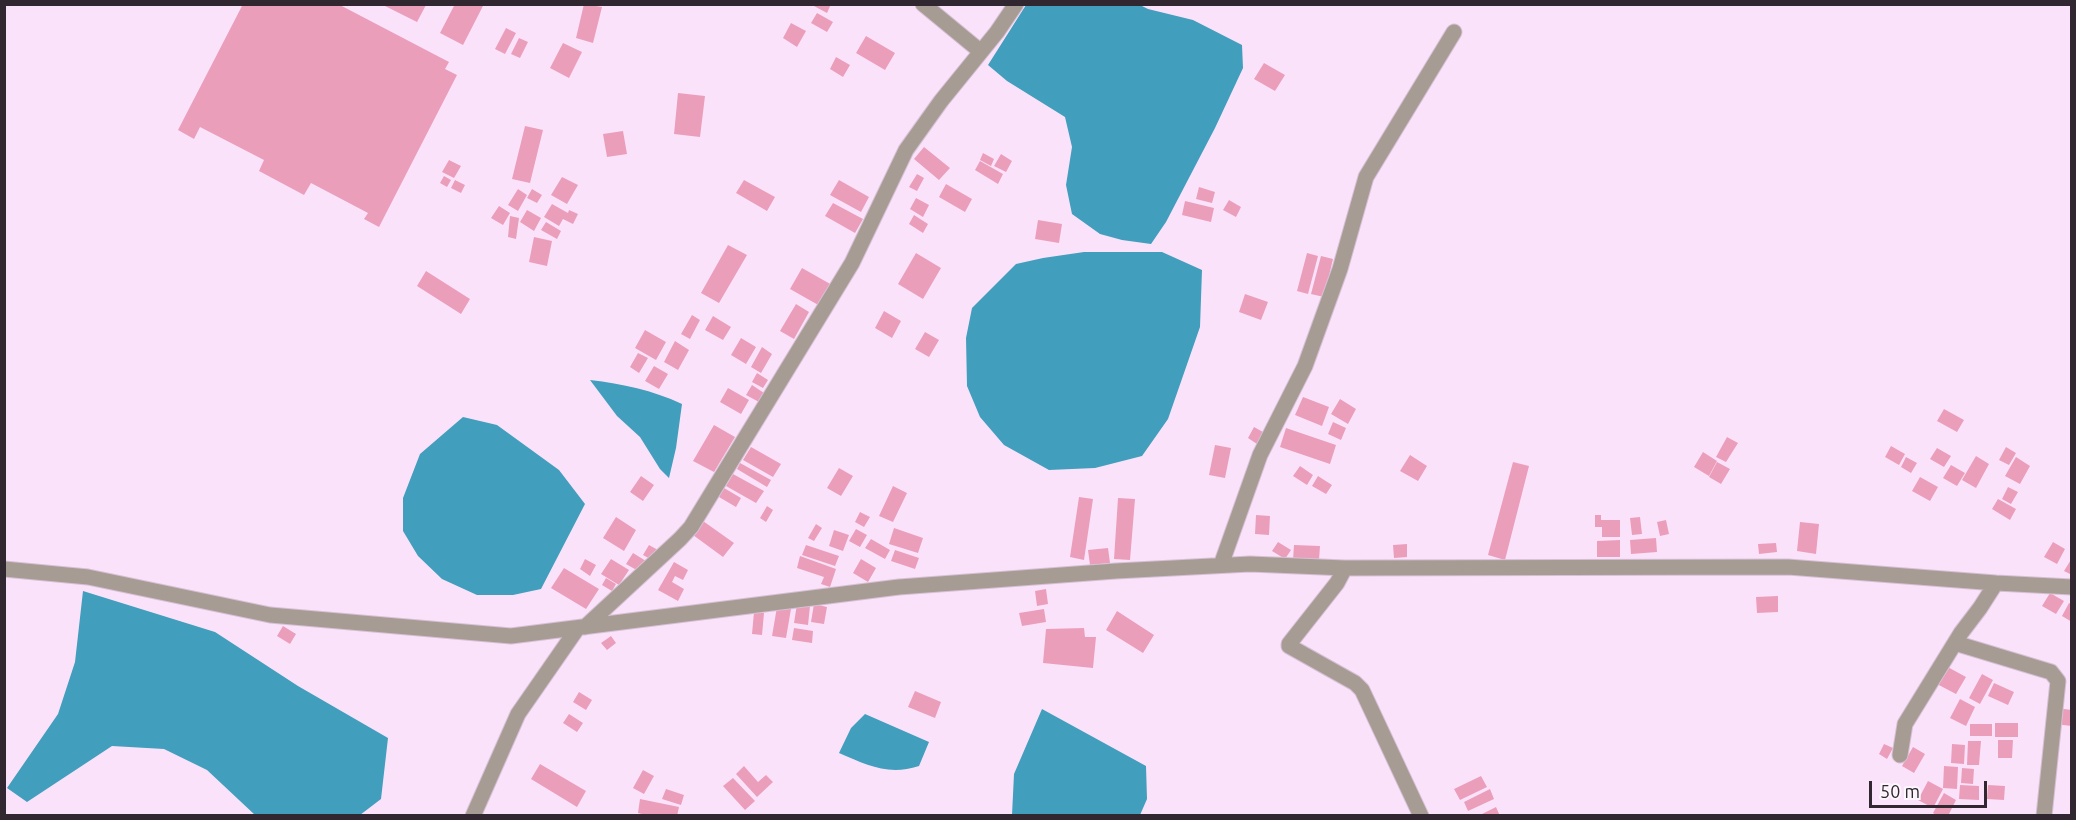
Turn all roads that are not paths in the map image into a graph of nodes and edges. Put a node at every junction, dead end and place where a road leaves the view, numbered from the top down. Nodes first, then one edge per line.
1 (923, 4) edge
2 (1016, 4) edge
3 (1454, 32) dead end
4 (980, 51) junction
5 (1221, 565) junction
6 (1345, 568) junction
7 (4, 569) edge
8 (1996, 583) junction
9 (2072, 587) edge
10 (581, 628) junction
11 (1955, 643) junction
12 (1900, 755) dead end
13 (473, 816) edge
14 (1421, 816) edge
15 (2044, 816) edge

1 - 4 street
2 - 4 street
3 - 5 street
4 - 10 street
5 - 6 street
5 - 10 street
6 - 8 street
6 - 14 street
7 - 10 street
8 - 9 street
8 - 11 street
10 - 13 street
11 - 12 street
11 - 15 street

